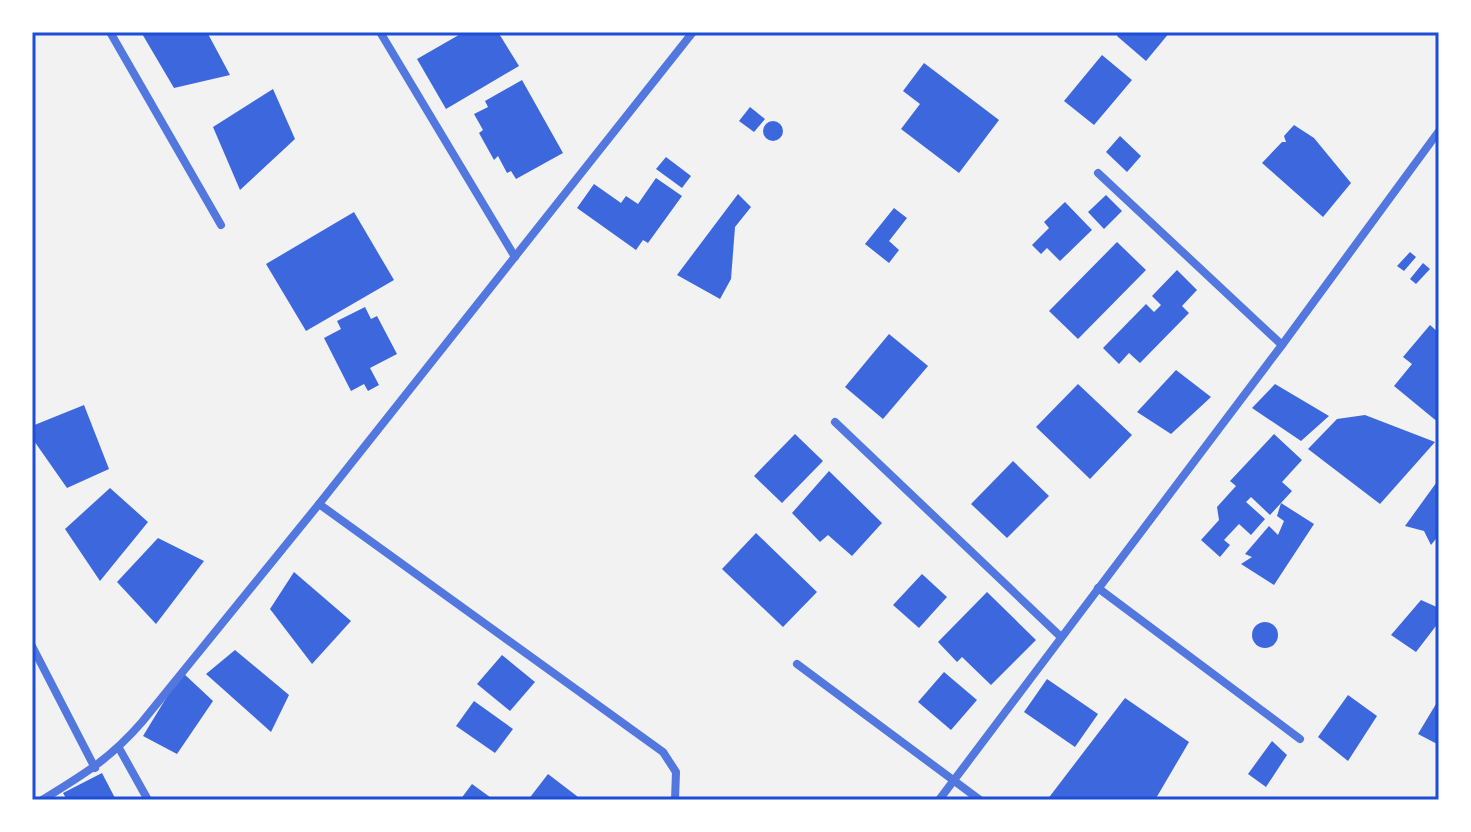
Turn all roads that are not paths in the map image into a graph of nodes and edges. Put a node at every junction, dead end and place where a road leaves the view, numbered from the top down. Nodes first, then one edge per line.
1 (110, 32) edge
2 (380, 32) edge
3 (693, 32) edge
4 (1439, 131) edge
5 (1098, 173) dead end
6 (221, 225) dead end
7 (515, 257) junction
8 (1282, 345) junction
9 (835, 422) dead end
10 (319, 504) junction
11 (1098, 588) junction
12 (1061, 637) junction
13 (32, 646) edge
14 (797, 664) dead end
15 (1300, 739) dead end
16 (119, 748) junction
17 (95, 768) junction
18 (954, 780) junction
19 (42, 800) edge
20 (148, 800) edge
21 (675, 800) edge
22 (939, 800) edge
23 (980, 800) edge

1 - 6 street
2 - 7 street
3 - 7 street
4 - 8 street
5 - 8 street
7 - 10 street
8 - 11 street
9 - 12 street
10 - 16 street
10 - 21 street
11 - 12 street
11 - 15 street
12 - 18 street
13 - 17 street
14 - 18 street
16 - 17 street
16 - 20 street
17 - 19 street
18 - 22 street
18 - 23 street

